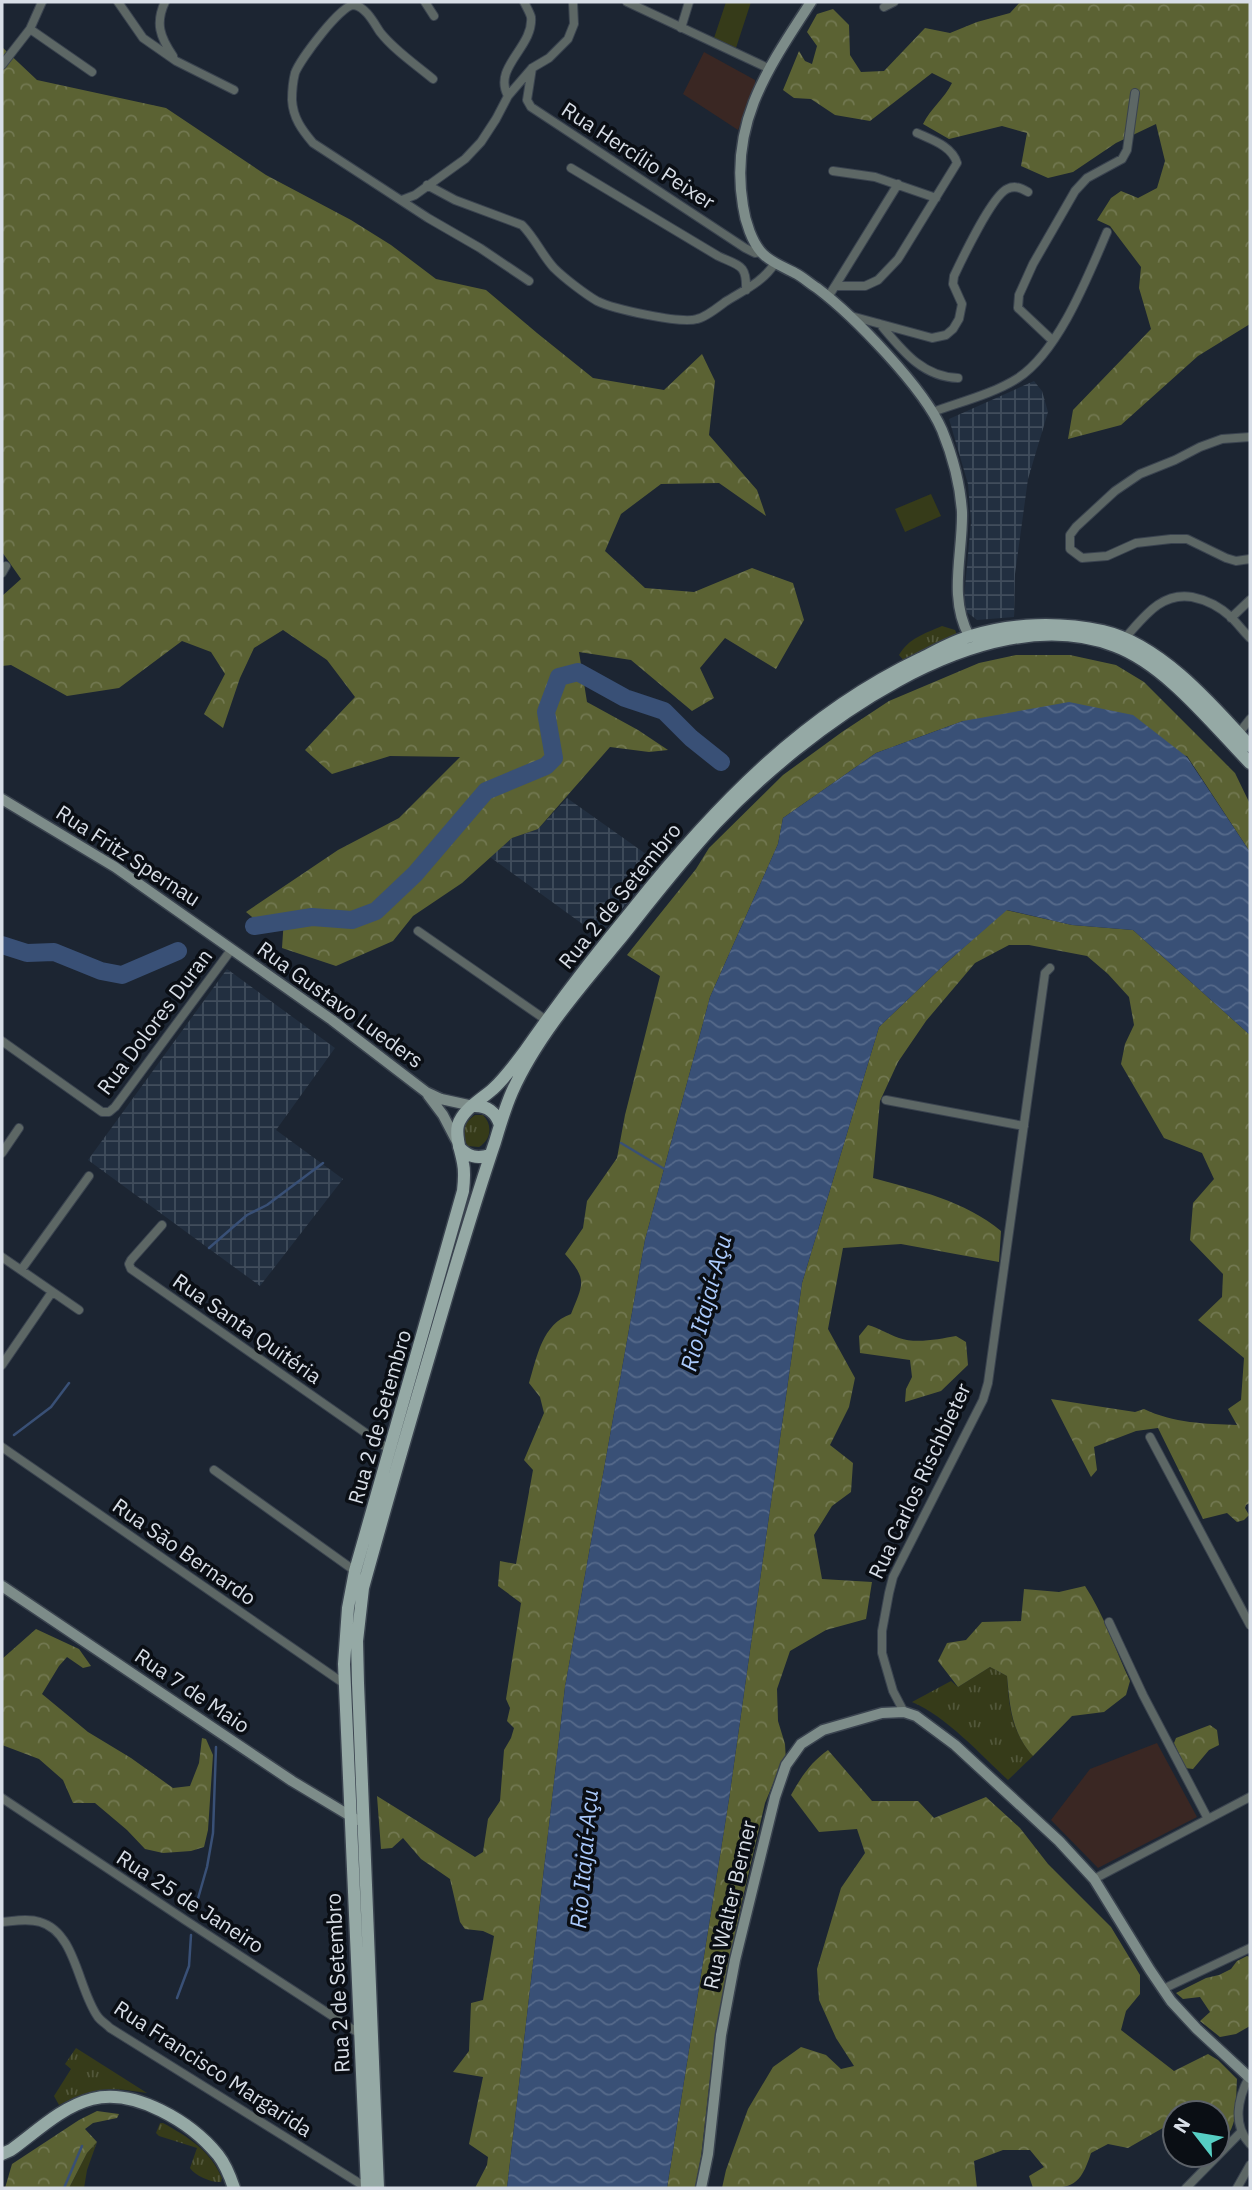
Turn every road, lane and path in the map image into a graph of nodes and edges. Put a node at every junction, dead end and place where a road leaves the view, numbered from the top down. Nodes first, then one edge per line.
1 (42, 2) edge
2 (118, 2) edge
3 (165, 2) edge
4 (425, 2) edge
5 (524, 2) edge
6 (573, 2) edge
7 (626, 2) edge
8 (689, 2) edge
9 (811, 2) edge
10 (894, 2) edge
11 (884, 7) dead end
12 (434, 16) dead end
13 (681, 28) junction
14 (30, 29) junction
15 (176, 61) junction
16 (2, 65) edge
17 (532, 68) junction
18 (768, 68) junction
19 (92, 72) dead end
20 (433, 79) dead end
21 (234, 90) dead end
22 (1135, 93) dead end
23 (508, 96) junction
24 (917, 133) dead end
25 (571, 168) dead end
26 (833, 172) dead end
27 (898, 184) junction
28 (427, 185) junction
29 (1028, 192) dead end
30 (936, 198) junction
31 (402, 200) junction
32 (1107, 232) dead end
33 (761, 253) junction
34 (775, 263) junction
35 (529, 281) dead end
36 (835, 286) junction
37 (746, 290) junction
38 (828, 297) junction
39 (848, 316) junction
40 (879, 323) junction
41 (1052, 340) junction
42 (958, 378) dead end
43 (933, 412) junction
44 (1250, 437) edge
45 (1250, 559) edge
46 (1250, 600) edge
47 (1231, 618) junction
48 (1125, 638) junction
49 (1250, 638) edge
50 (971, 642) junction
51 (1250, 719) edge
52 (1238, 733) junction
53 (1250, 746) edge
54 (1250, 763) edge
55 (761, 774) junction
56 (2, 799) edge
57 (418, 931) dead end
58 (231, 950) junction
59 (1050, 968) dead end
60 (546, 1020) junction
61 (2, 1041) edge
62 (426, 1093) junction
63 (886, 1100) dead end
64 (473, 1106) junction
65 (500, 1125) junction
66 (1024, 1126) junction
67 (19, 1128) dead end
68 (459, 1146) junction
69 (2, 1153) edge
70 (490, 1155) junction
71 (89, 1176) dead end
72 (162, 1224) dead end
73 (2, 1257) edge
74 (21, 1270) junction
75 (52, 1292) junction
76 (79, 1310) dead end
77 (2, 1364) edge
78 (1150, 1437) dead end
79 (2, 1447) edge
80 (390, 1450) junction
81 (214, 1470) dead end
82 (355, 1571) junction
83 (2, 1586) edge
84 (1109, 1622) dead end
85 (1250, 1625) edge
86 (346, 1685) junction
87 (904, 1712) junction
88 (1250, 1797) edge
89 (2, 1798) edge
90 (350, 1817) junction
91 (1208, 1819) junction
92 (363, 1823) junction
93 (1094, 1879) junction
94 (2, 1922) edge
95 (1250, 1948) edge
96 (1163, 1989) junction
97 (360, 2034) junction
98 (1249, 2078) edge
99 (1241, 2132) junction
100 (1250, 2144) edge
101 (2, 2154) edge
102 (1250, 2165) edge
103 (234, 2188) edge
104 (367, 2188) edge
105 (378, 2188) edge
106 (701, 2188) edge
107 (1186, 2188) edge
108 (1237, 2188) edge

1 - 14 street
2 - 15 street
3 - 15 street
4 - 12 street
5 - 23 street
6 - 17 street
7 - 13 street
8 - 13 street
9 - 18 street
10 - 11 street
13 - 18 street
14 - 16 street
14 - 19 street
15 - 21 street
17 - 23 street
17 - 33 street, Rua Hercílio Peixer
18 - 33 street
20 - 31 street
22 - 41 street
23 - 28 street
24 - 30 street
25 - 37 street
26 - 27 street
27 - 30 street
27 - 36 street
28 - 31 street
28 - 37 street
29 - 40 street
30 - 36 street
31 - 35 street
32 - 41 street
33 - 34 street
34 - 37 street
34 - 38 street
36 - 38 street
38 - 39 street
39 - 40 street
39 - 43 street
40 - 42 street
41 - 43 street
43 - 50 street
44 - 45 street
46 - 47 street
47 - 48 street
47 - 49 street
48 - 50 main road
48 - 52 main road
50 - 54 main road
50 - 55 main road
51 - 52 street
52 - 53 main road
55 - 60 main road, Rua 2 de Setembro
55 - 65 main road, Rua 2 de Setembro
56 - 58 street, Rua Fritz Spernau
57 - 60 street
58 - 61 street, Rua Dolores Duran
58 - 62 street, Rua Gustavo Lueders
59 - 66 street, Rua Carlos Rischbieter
60 - 64 main road, Rua 2 de Setembro
62 - 64 street, Rua Gustavo Lueders
62 - 68 street, Rua Gustavo Lueders
63 - 66 street
64 - 65 main road
64 - 68 main road, Rua 2 de Setembro
65 - 70 main road, Rua 2 de Setembro
66 - 87 street, Rua Carlos Rischbieter
67 - 69 street
68 - 70 main road
68 - 80 main road, Rua 2 de Setembro
70 - 92 main road, Rua 2 de Setembro
71 - 74 street
72 - 80 street, Rua Santa Quitéria
73 - 74 street
74 - 75 street
75 - 76 street
75 - 77 street
78 - 85 street
79 - 86 street, Rua São Bernardo
80 - 82 main road, Rua 2 de Setembro
81 - 82 street
82 - 86 main road, Rua 2 de Setembro
83 - 90 street, Rua 7 de Maio
84 - 91 street
86 - 90 main road, Rua 2 de Setembro
87 - 93 street
87 - 106 street, Rua Walter Berner
88 - 91 street
89 - 97 street, Rua 25 de Janeiro
90 - 92 street, Rua 7 de Maio
90 - 97 main road, Rua 2 de Setembro
91 - 93 street
92 - 105 main road, Rua 2 de Setembro
93 - 96 street
94 - 104 street, Rua Francisco Margarida
95 - 96 street
96 - 98 street
97 - 104 main road, Rua 2 de Setembro
98 - 99 street
99 - 100 street
99 - 107 street
101 - 103 main road
102 - 108 street

